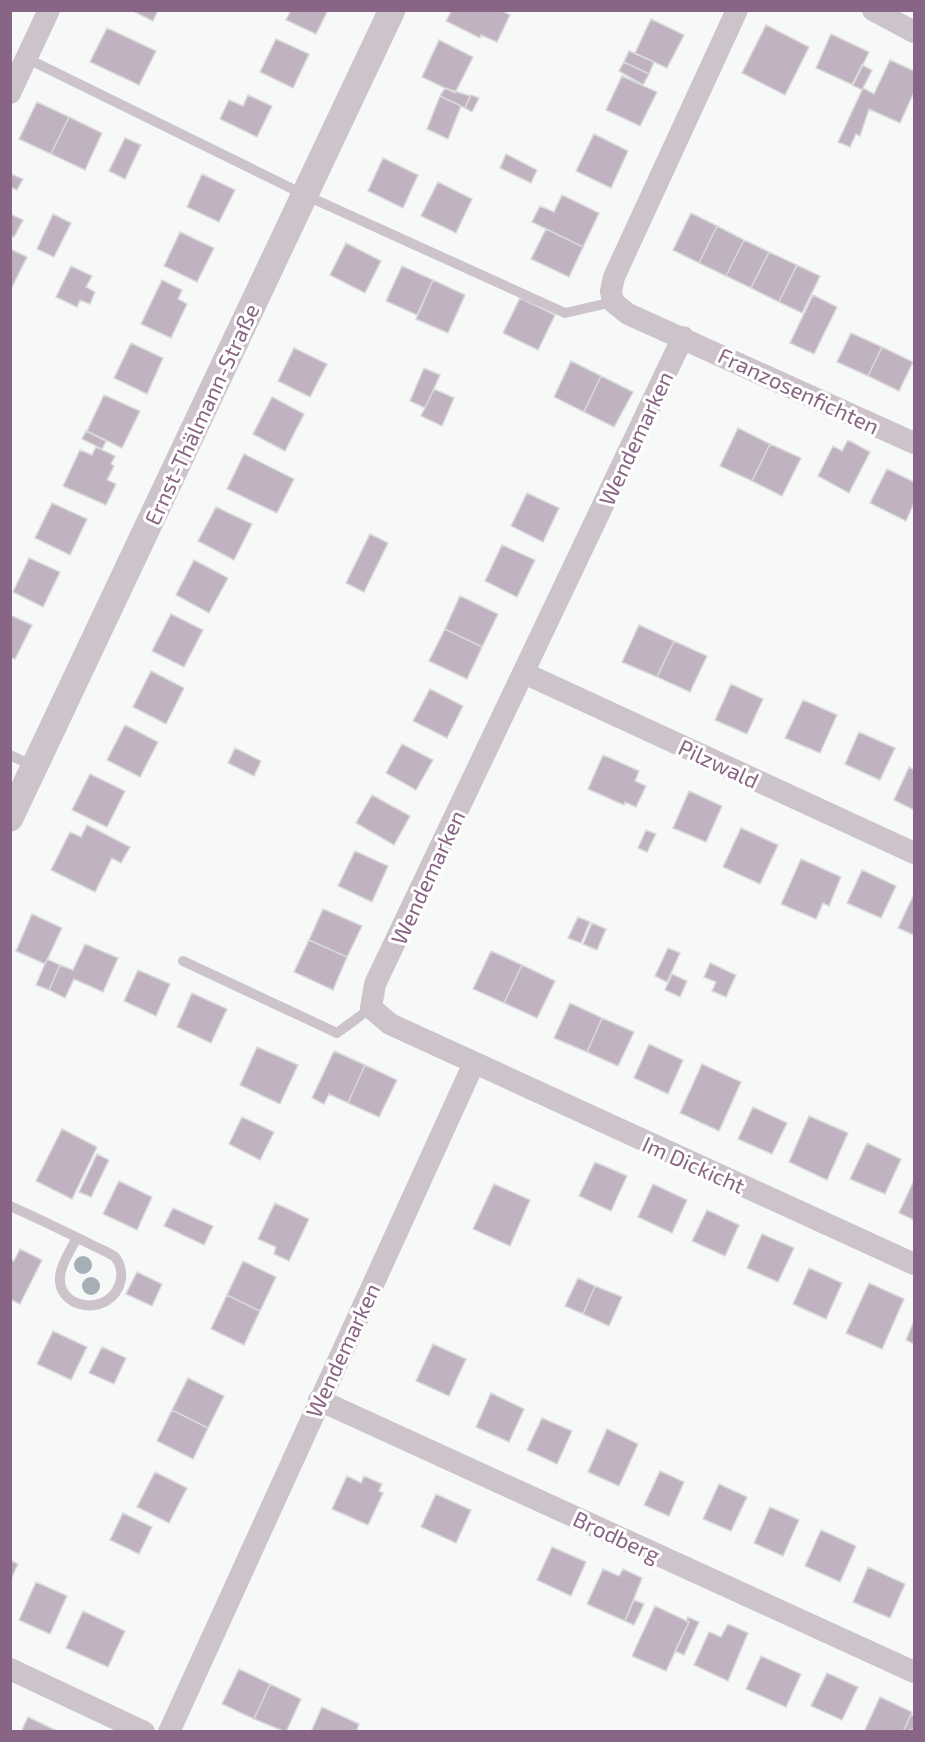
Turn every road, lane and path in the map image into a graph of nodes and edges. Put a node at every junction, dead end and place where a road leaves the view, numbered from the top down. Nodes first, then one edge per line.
1 (49, 10) edge
2 (392, 10) edge
3 (737, 10) edge
4 (873, 10) edge
5 (915, 32) edge
6 (26, 58) junction
7 (10, 93) edge
8 (305, 195) junction
9 (613, 302) junction
10 (683, 337) junction
11 (915, 443) edge
12 (524, 673) junction
13 (10, 755) edge
14 (35, 767) junction
15 (10, 818) edge
16 (915, 853) edge
17 (183, 961) dead end
18 (371, 1008) junction
19 (474, 1063) junction
20 (10, 1206) edge
21 (76, 1238) junction
22 (915, 1264) edge
23 (319, 1400) junction
24 (10, 1669) edge
25 (915, 1672) edge
26 (144, 1731) edge
27 (169, 1731) edge

1 - 6 street
2 - 8 street, Ernst-Thälmann-Straße
3 - 9 street
4 - 5 street
6 - 7 street
6 - 8 lane
8 - 9 lane
8 - 14 street, Ernst-Thälmann-Straße
9 - 10 street
10 - 11 street, Franzosenfichten
10 - 12 street, Wendemarken
12 - 16 street, Pilzwald
12 - 18 street, Wendemarken
13 - 14 lane
14 - 15 street, Ernst-Thälmann-Straße
17 - 18 lane
18 - 19 street
19 - 22 street, Im Dickicht
19 - 23 street, Wendemarken
20 - 21 lane
21 - 21 lane
23 - 25 street, Brodberg
23 - 27 street, Wendemarken
24 - 26 street

